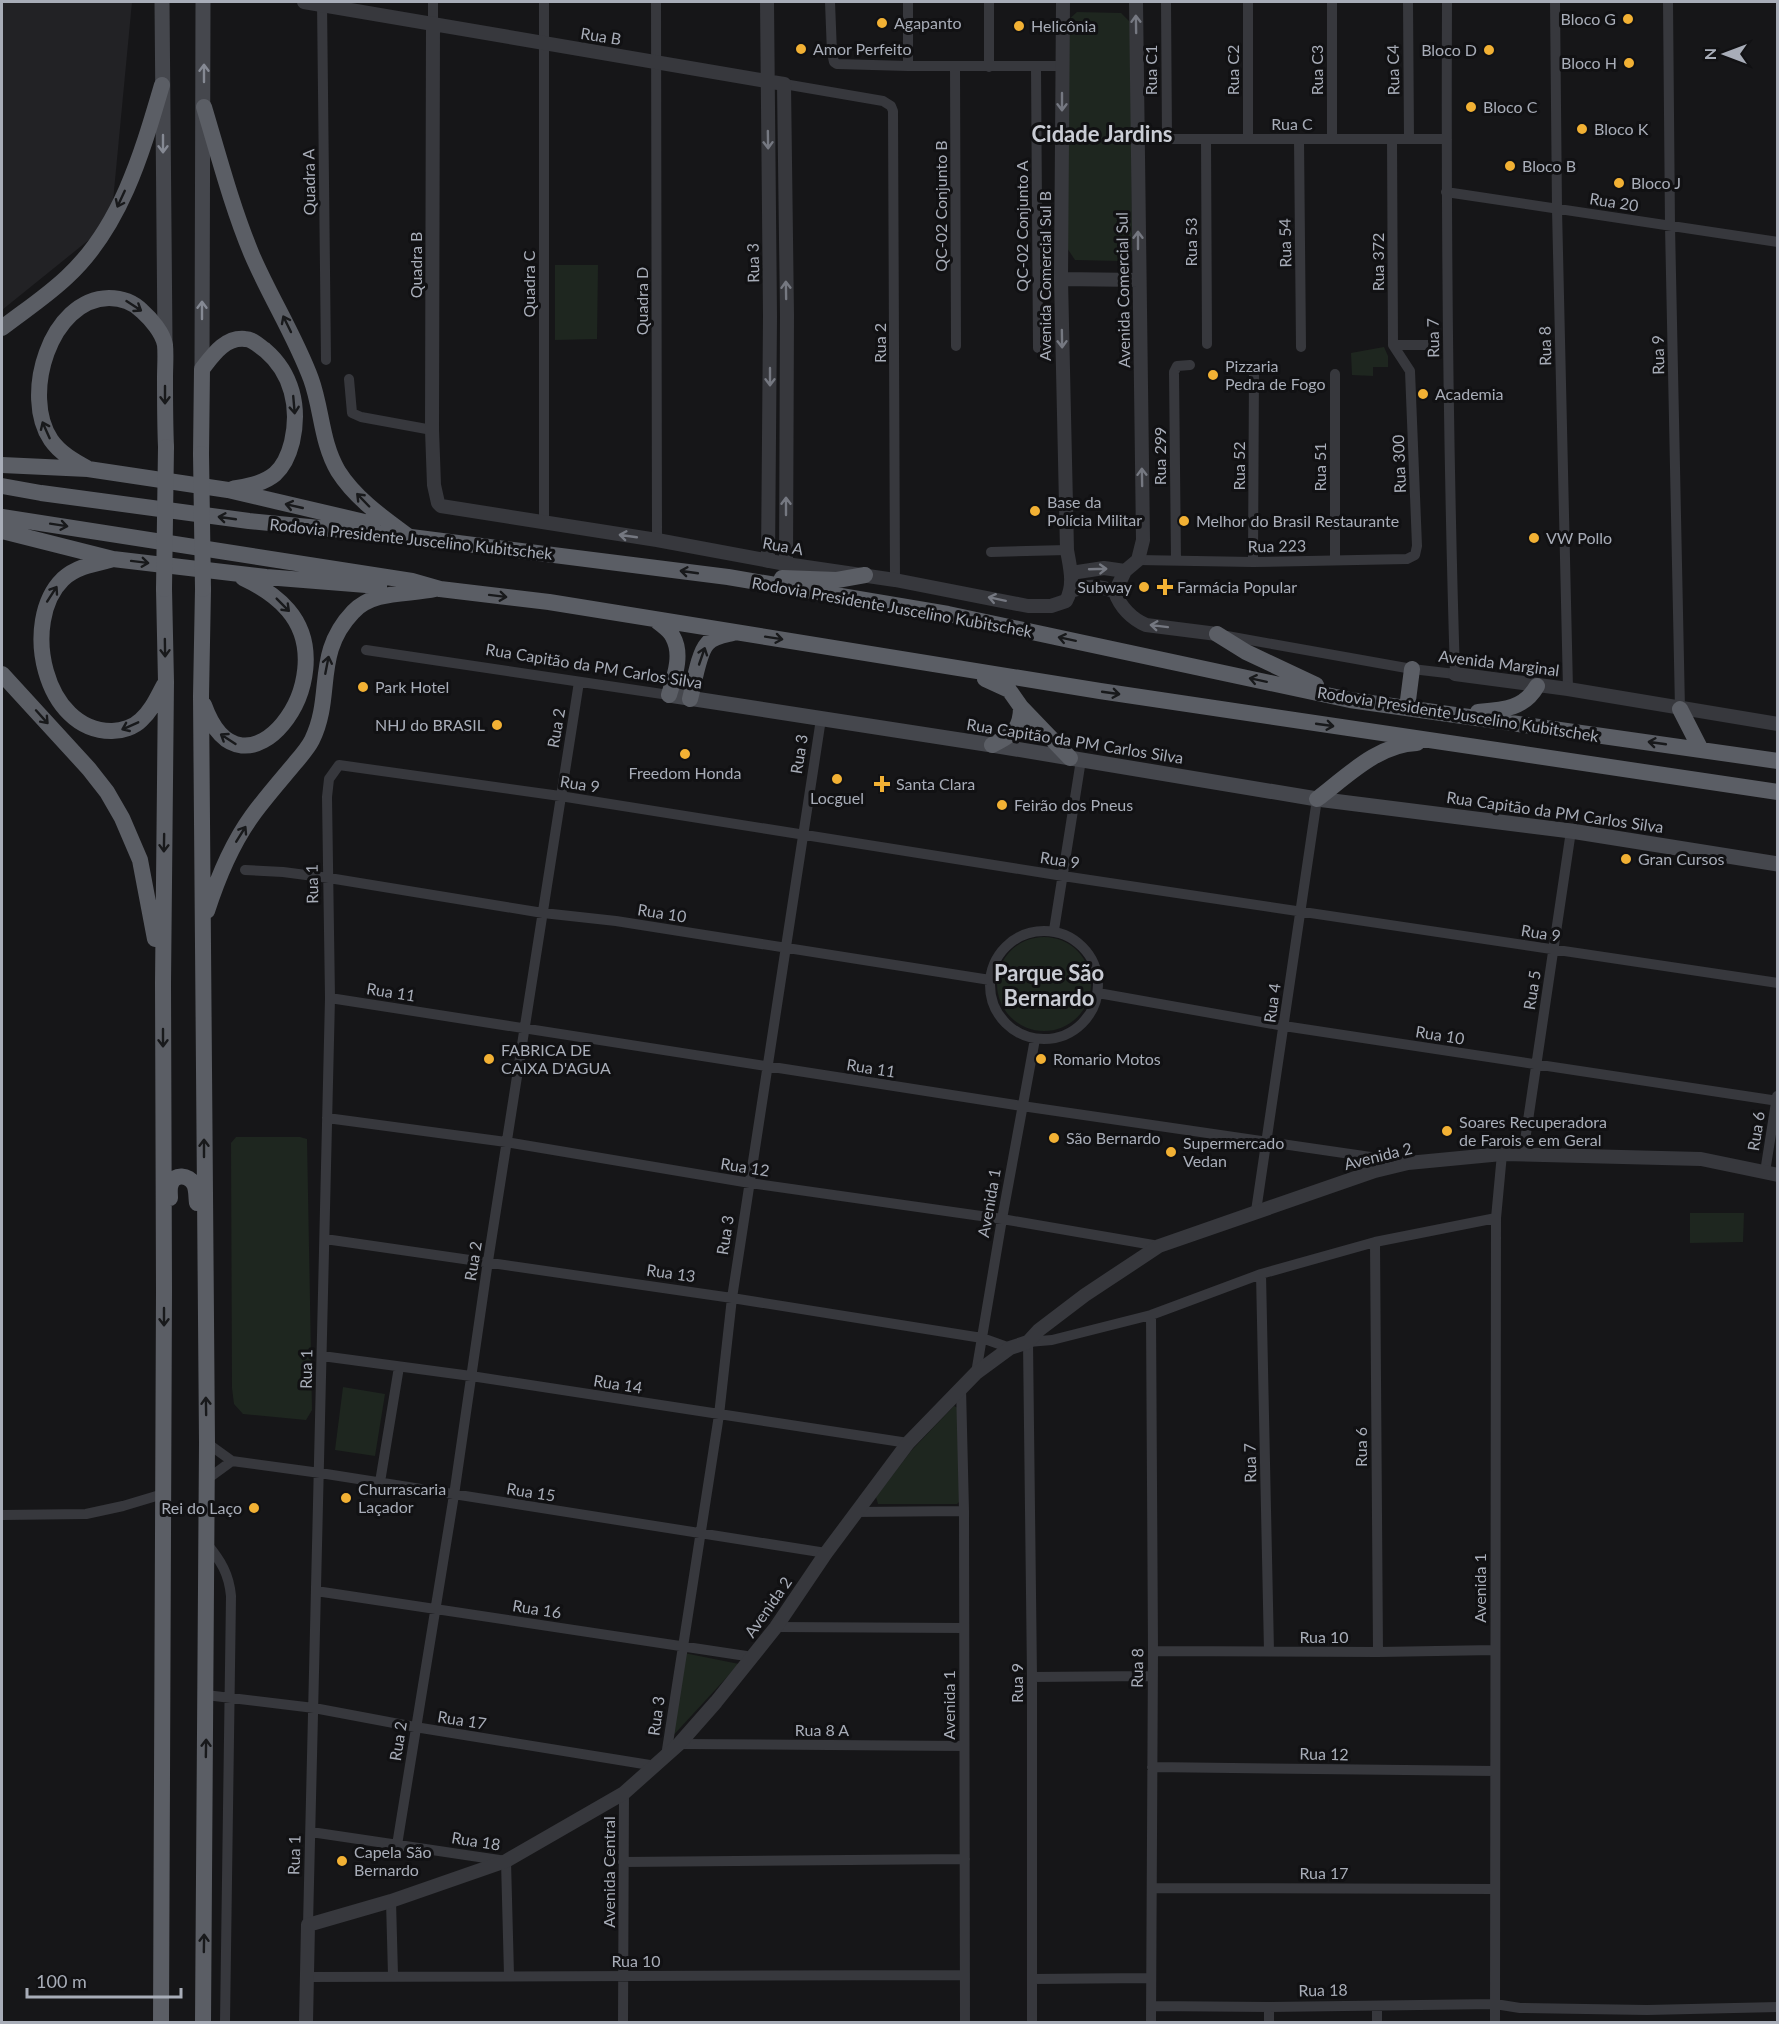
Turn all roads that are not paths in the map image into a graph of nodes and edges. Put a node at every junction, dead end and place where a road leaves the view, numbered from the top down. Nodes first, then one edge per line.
1 (162, 2) edge
2 (204, 2) edge
3 (304, 2) edge
4 (433, 2) edge
5 (544, 2) edge
6 (656, 2) edge
7 (767, 2) edge
8 (831, 2) edge
9 (908, 2) edge
10 (989, 2) edge
11 (1062, 2) edge
12 (1136, 2) edge
13 (1166, 2) edge
14 (1248, 2) edge
15 (1332, 2) edge
16 (1408, 2) edge
17 (1447, 2) edge
18 (1555, 2) edge
19 (1668, 2) edge
20 (322, 3) edge
21 (433, 23) junction
22 (544, 44) junction
23 (657, 62) junction
24 (908, 66) junction
25 (955, 66) junction
26 (1062, 66) junction
27 (989, 67) junction
28 (1036, 67) junction
29 (767, 81) junction
30 (784, 84) junction
31 (162, 85) junction
32 (891, 106) joint
33 (204, 107) junction
34 (1332, 138) junction
35 (1138, 139) junction
36 (1167, 139) junction
37 (1206, 139) junction
38 (1248, 139) junction
39 (1299, 139) junction
40 (1392, 139) junction
41 (1409, 139) junction
42 (1447, 139) junction
43 (1446, 192) junction
44 (1557, 209) junction
45 (1670, 226) junction
46 (1778, 242) edge
47 (1061, 279) junction
48 (1139, 280) junction
49 (787, 315) junction
50 (770, 316) junction
51 (2, 328) edge
52 (165, 344) junction
53 (1207, 344) dead end
54 (1393, 345) junction
55 (1432, 345) dead end
56 (957, 346) dead end
57 (1301, 346) dead end
58 (1038, 348) dead end
59 (326, 360) dead end
60 (1190, 365) dead end
61 (202, 369) junction
62 (1254, 370) dead end
63 (1335, 374) dead end
64 (349, 379) dead end
65 (432, 430) junction
66 (2, 465) edge
67 (88, 469) junction
68 (2, 486) edge
69 (228, 490) junction
70 (441, 506) joint
71 (2, 516) edge
72 (544, 523) junction
73 (2, 531) edge
74 (410, 536) junction
75 (657, 540) junction
76 (1067, 550) junction
77 (991, 552) dead end
78 (1415, 555) joint
79 (113, 559) junction
80 (1138, 560) junction
81 (1335, 560) junction
82 (768, 561) junction
83 (1176, 561) junction
84 (1253, 561) junction
85 (786, 564) junction
86 (1125, 571) junction
87 (235, 573) junction
88 (1071, 573) junction
89 (864, 575) junction
90 (728, 577) junction
91 (896, 580) junction
92 (439, 589) junction
93 (1071, 591) junction
94 (1115, 592) junction
95 (656, 620) junction
96 (735, 633) junction
97 (1217, 634) junction
98 (366, 650) dead end
99 (960, 668) junction
100 (1412, 669) junction
101 (2, 674) edge
102 (1455, 674) junction
103 (166, 682) junction
104 (579, 682) junction
105 (1537, 686) junction
106 (1568, 689) junction
107 (669, 695) junction
108 (201, 696) junction
109 (690, 699) junction
110 (1350, 700) junction
111 (1022, 707) junction
112 (1407, 708) junction
113 (1680, 709) junction
114 (1454, 715) junction
115 (821, 719) junction
116 (1778, 724) edge
117 (1445, 742) junction
118 (992, 745) junction
119 (1701, 750) junction
120 (1075, 759) junction
121 (1778, 761) edge
122 (339, 765) joint
123 (1778, 792) edge
124 (560, 796) junction
125 (1317, 799) junction
126 (1571, 831) junction
127 (802, 836) junction
128 (1778, 864) edge
129 (245, 870) dead end
130 (1063, 876) junction
131 (329, 878) junction
132 (1300, 911) junction
133 (543, 913) junction
134 (202, 926) junction
135 (1054, 930) junction
136 (786, 948) junction
137 (1554, 950) junction
138 (990, 980) junction
139 (163, 983) junction
140 (1778, 983) edge
141 (1098, 993) junction
142 (330, 998) junction
143 (1284, 1026) junction
144 (524, 1027) junction
145 (1035, 1039) junction
146 (1536, 1065) junction
147 (767, 1067) junction
148 (1777, 1099) edge
149 (1022, 1106) junction
150 (327, 1118) junction
151 (506, 1142) junction
152 (1266, 1143) junction
153 (1502, 1154) junction
154 (1523, 1154) junction
155 (1408, 1163) junction
156 (1771, 1173) edge
157 (750, 1183) junction
158 (1256, 1212) junction
159 (1496, 1218) junction
160 (1002, 1219) junction
161 (325, 1239) junction
162 (1375, 1242) junction
163 (1159, 1246) junction
164 (488, 1261) junction
165 (1261, 1274) junction
166 (204, 1283) junction
167 (165, 1290) junction
168 (732, 1298) junction
169 (1150, 1315) junction
170 (982, 1338) junction
171 (1029, 1342) junction
172 (1010, 1348) junction
173 (322, 1356) junction
174 (399, 1367) junction
175 (976, 1373) junction
176 (471, 1376) junction
177 (961, 1388) junction
178 (719, 1415) junction
179 (207, 1443) junction
180 (908, 1443) junction
181 (232, 1461) junction
182 (320, 1473) junction
183 (206, 1480) junction
184 (380, 1482) junction
185 (163, 1494) junction
186 (454, 1495) junction
187 (963, 1511) junction
188 (856, 1512) junction
189 (2, 1515) edge
190 (700, 1534) junction
191 (206, 1542) junction
192 (825, 1553) junction
193 (316, 1591) junction
194 (435, 1609) junction
195 (776, 1627) junction
196 (964, 1628) junction
197 (682, 1647) junction
198 (1495, 1650) junction
199 (1153, 1651) junction
200 (1269, 1651) junction
201 (1378, 1652) junction
202 (753, 1657) junction
203 (1152, 1676) junction
204 (1032, 1677) junction
205 (206, 1695) junction
206 (229, 1698) junction
207 (314, 1707) junction
208 (415, 1727) junction
209 (679, 1744) junction
210 (964, 1746) junction
211 (666, 1756) junction
212 (656, 1766) junction
213 (1152, 1767) junction
214 (1496, 1772) junction
215 (624, 1793) junction
216 (311, 1832) junction
217 (397, 1845) junction
218 (965, 1859) junction
219 (506, 1861) junction
220 (623, 1862) junction
221 (1152, 1888) junction
222 (1496, 1888) junction
223 (391, 1901) junction
224 (308, 1925) junction
225 (393, 1975) junction
226 (509, 1975) junction
227 (965, 1975) junction
228 (623, 1976) junction
229 (306, 1977) junction
230 (1151, 1978) junction
231 (1032, 1979) junction
232 (1495, 2004) junction
233 (1151, 2006) junction
234 (1377, 2006) junction
235 (1269, 2007) junction
236 (1778, 2007) edge
237 (161, 2022) edge
238 (203, 2022) edge
239 (225, 2022) edge
240 (306, 2022) edge
241 (623, 2022) edge
242 (965, 2022) edge
243 (1032, 2022) edge
244 (1151, 2022) edge
245 (1269, 2022) edge
246 (1377, 2022) edge
247 (1495, 2022) edge

1 - 31 main road
33 -> 2 main road
3 - 20 street, Rua B
4 - 21 street
5 - 22 street, Quadra C
6 - 23 street, Quadra D
7 - 29 street, Rua 3
8 - 24 street
9 - 24 street
10 - 27 street
11 - 26 street, Avenida Comercial Sul B
35 -> 12 street, Avenida Comercial Sul
13 - 36 street, Rua C1
14 - 38 street, Rua C2
15 - 34 street, Rua C3
16 - 41 street, Rua C4
17 - 42 street, Rua 7
18 - 44 street, Rua 8
19 - 45 street, Rua 9
20 - 21 street, Rua B
20 - 59 street, Quadra A
21 - 22 street, Rua B
21 - 65 street, Quadra B
22 - 23 street, Rua B
22 - 72 street, Quadra C
23 - 29 street, Rua B
23 - 75 street, Quadra D
24 - 25 street
25 - 27 street
25 - 56 street, QC-02 Conjunto B
26 - 28 street
26 -> 47 street, Avenida Comercial Sul B
27 - 28 street
28 - 58 street, QC-02 Conjunto A
29 - 30 street, Rua B
29 -> 50 street, Rua 3
30 - 32 street, Rua B
49 -> 30 street, Rua 3
31 -> 51 highway
31 -> 52 main road
32 - 91 street, Rua 2
61 -> 33 main road
74 -> 33 highway
34 - 39 street, Rua C
34 - 40 street, Rua C
35 - 36 street, Rua C
48 -> 35 street, Avenida Comercial Sul
36 - 37 street, Rua C
37 - 38 street, Rua C
37 - 53 street, Rua 53
38 - 39 street, Rua C
39 - 57 street, Rua 54
40 - 41 street, Rua C
40 - 54 street, Rua 372
41 - 42 street, Rua C
42 - 43 street, Rua 7
43 - 44 street, Rua 20
43 - 102 street, Rua 7
44 - 45 street, Rua 20
44 - 106 street, Rua 8
45 - 46 street, Rua 20
45 - 113 street, Rua 9
47 - 48 street
47 -> 76 street, Avenida Comercial Sul B
80 -> 48 street, Avenida Comercial Sul
49 - 50 street
85 -> 49 street, Rua 3
50 -> 82 street, Rua 3
67 -> 52 highway
52 -> 103 highway, bridge
54 - 55 street
54 - 78 street, Rua 300
60 - 83 street, Rua 299
61 -> 69 highway
61 - 108 highway, bridge
62 - 84 street, Rua 52
63 - 81 street, Rua 51
64 - 65 street
65 - 70 street, Quadra B
66 - 67 highway
67 - 69 highway
74 -> 68 highway, Rodovia Presidente Juscelino Kubitschek
74 -> 69 highway
70 - 72 street, Rua A
71 -> 92 highway, Rodovia Presidente Juscelino Kubitschek
75 -> 72 street, Rua A
73 - 79 highway
90 -> 74 highway, Rodovia Presidente Juscelino Kubitschek
75 - 82 street, Rua A
76 - 77 street
76 - 88 street
78 - 81 street, Rua 223
79 -> 87 highway
103 -> 79 highway
80 - 83 street, Rua 223
80 - 86 street
81 - 84 street, Rua 223
82 - 85 street, Rua A
83 - 84 street, Rua 223
85 - 89 street, Rua A
88 -> 86 street
86 - 94 street
87 - 92 highway
87 -> 108 highway
88 - 93 street
89 - 90 highway
89 - 91 street, Rua A
110 -> 90 highway, Rodovia Presidente Juscelino Kubitschek
93 -> 91 street, Rua A
92 -> 95 highway, Rodovia Presidente Juscelino Kubitschek
134 -> 92 highway
93 - 94 street
97 -> 94 street
95 - 96 highway, Rodovia Presidente Juscelino Kubitschek
95 - 107 highway
96 -> 99 highway, Rodovia Presidente Juscelino Kubitschek
109 -> 96 highway
97 - 100 street, Avenida Marginal
97 - 110 highway
98 - 104 street, Rua Capitão da PM Carlos Silva
99 - 111 highway
99 -> 117 highway, Rodovia Presidente Juscelino Kubitschek
100 - 102 street, Avenida Marginal
100 - 112 highway
101 -> 139 highway
102 - 105 street, Avenida Marginal
103 -> 139 highway
104 - 107 street, Rua Capitão da PM Carlos Silva
104 - 124 street, Rua 2
105 - 106 street, Avenida Marginal
105 - 114 highway
106 - 113 street, Avenida Marginal
107 - 109 main road, Rua Capitão da PM Carlos Silva
108 - 134 highway
109 - 115 main road, Rua Capitão da PM Carlos Silva
110 - 112 highway, Rodovia Presidente Juscelino Kubitschek
111 - 118 highway
111 - 120 highway
112 - 114 highway, Rodovia Presidente Juscelino Kubitschek
113 - 116 street, Avenida Marginal
113 - 119 highway
119 -> 114 highway, Rodovia Presidente Juscelino Kubitschek
115 - 118 main road, Rua Capitão da PM Carlos Silva
115 - 127 street, Rua 3
117 - 123 highway, Rodovia Presidente Juscelino Kubitschek
117 - 125 highway
118 - 120 main road, Rua Capitão da PM Carlos Silva
119 - 121 highway, Rodovia Presidente Juscelino Kubitschek
120 - 125 main road, Rua Capitão da PM Carlos Silva
120 - 130 street
122 - 124 street, Rua 9
122 - 131 street, Rua 1
124 - 127 street, Rua 9
124 - 133 street, Rua 2
125 - 126 main road, Rua Capitão da PM Carlos Silva
125 - 132 street, Rua 4
126 - 128 main road, Rua Capitão da PM Carlos Silva
126 - 137 street, Rua 5
127 - 130 street, Rua 9
127 - 136 street, Rua 3
129 - 131 street, Rua 10
130 - 132 street, Rua 9
130 - 135 street
131 - 133 street, Rua 10
131 - 142 street, Rua 1
132 - 137 street, Rua 9
132 - 143 street, Rua 4
133 - 136 street, Rua 10
133 - 144 street, Rua 2
166 -> 134 highway
135 - 138 street
135 - 141 street
136 - 138 street, Rua 10
136 - 147 street, Rua 3
137 - 140 street, Rua 9
137 - 146 street, Rua 5
138 - 145 street
139 -> 167 highway
141 - 143 street, Rua 10
141 - 145 street
142 - 144 street, Rua 11
142 - 150 street, Rua 1
143 - 146 street, Rua 10
143 - 152 street, Rua 4
144 - 147 street, Rua 11
144 - 151 street, Rua 2
145 - 149 street, Avenida 1
146 - 148 street, Rua 10
146 - 154 street, Rua 5
147 - 149 street, Rua 11
147 - 157 street, Rua 3
148 - 156 street, Rua 6
149 - 152 street, Rua 11
149 - 160 street, Avenida 1
150 - 151 street, Rua 12
150 - 161 street, Rua 1
151 - 157 street, Rua 12
151 - 164 street, Rua 2
152 - 155 street, Rua 11
152 - 158 street, Rua 4
153 - 154 street, Avenida 2
153 - 155 street, Avenida 2
153 - 159 street, Avenida 1
154 - 156 street, Avenida 2
155 - 158 street, Avenida 2
157 - 160 street, Rua 12
157 - 168 street, Rua 3
158 - 163 street, Avenida 2
159 - 162 street, Avenida 2
159 - 198 street, Avenida 1
160 - 163 street, Rua 12
160 - 170 street, Avenida 1
161 - 164 street, Rua 13
161 - 173 street, Rua 1
162 - 165 street, Avenida 2
162 - 201 street, Rua 6
163 - 171 street, Avenida 2
164 - 168 street, Rua 13
164 - 176 street, Rua 2
165 - 169 street, Avenida 2
165 - 200 street, Rua 7
166 - 167 highway
179 -> 166 highway
167 -> 185 highway
168 - 170 street, Rua 13
168 - 178 street, Rua 3
169 - 171 street, Avenida 2
169 - 199 street, Rua 8
170 - 172 street, Rua 13
170 - 175 street, Avenida 1
171 - 172 street, Avenida 2
171 - 204 street, Rua 9
172 - 175 street, Avenida 2
173 - 174 street, Rua 14
173 - 182 street, Rua 1
174 - 176 street, Rua 14
174 - 184 street
175 - 177 street, Avenida 2
176 - 178 street, Rua 14
176 - 186 street, Rua 2
177 - 180 street, Avenida 2
177 - 187 street, Avenida 1
178 - 180 street, Rua 14
178 - 190 street, Rua 3
179 - 181 street
179 - 183 highway
180 - 188 street, Avenida 2
181 - 182 street, Rua 15
181 - 183 street
182 - 184 street, Rua 15
182 - 193 street, Rua 1
183 - 191 highway
184 - 186 street, Rua 15
185 - 189 street
185 - 237 highway
186 - 190 street, Rua 15
186 - 194 street, Rua 2
187 - 188 street
187 - 196 street, Avenida 1
188 - 192 street, Avenida 2
190 - 192 street, Rua 15
190 - 197 street, Rua 3
191 - 205 highway
191 - 206 street
192 - 195 street, Avenida 2
193 - 194 street, Rua 16
193 - 207 street, Rua 1
194 - 197 street, Rua 16
194 - 208 street, Rua 2
195 - 196 street
195 - 202 street, Avenida 2
196 - 210 street, Avenida 1
197 - 202 street, Rua 16
197 - 211 street, Rua 3
198 - 201 street, Rua 10
198 - 214 street, Avenida 1
199 - 200 street, Rua 10
199 - 203 street, Rua 8
200 - 201 street, Rua 10
202 - 209 street, Avenida 2
203 - 204 street
203 - 213 street, Rua 8
204 - 231 street, Rua 9
205 - 206 street, Rua 17
238 -> 205 highway
206 - 207 street, Rua 17
206 - 239 street
207 - 208 street, Rua 17
207 - 216 street, Rua 1
208 - 212 street, Rua 17
208 - 217 street, Rua 2
209 - 210 street, Rua 8 A
209 - 211 street, Avenida 2
210 - 218 street, Avenida 1
211 - 212 street, Avenida 2
212 - 215 street, Avenida 2
213 - 214 street, Rua 12
213 - 221 street, Rua 8
214 - 222 street, Avenida 1
215 - 219 street, Avenida 2
215 - 220 street, Avenida Central
216 - 217 street, Rua 18
216 - 224 street, Rua 1
217 - 219 street, Rua 18
218 - 220 street
218 - 227 street, Avenida 1
219 - 223 street, Rua 18
219 - 226 street
220 - 228 street, Avenida Central
221 - 222 street, Rua 17
221 - 230 street, Rua 8
222 - 232 street, Avenida 1
223 - 224 street, Rua 18
223 - 225 street
224 - 229 street, Rua 1
225 - 226 street, Rua 10
225 - 229 street, Rua 10
226 - 228 street, Rua 10
227 - 228 street, Rua 10
227 - 242 street, Avenida 1
228 - 241 street, Avenida Central
229 - 240 street
230 - 231 street
230 - 233 street, Rua 8
231 - 243 street, Rua 9
232 - 234 street, Rua 18
232 - 236 street, Rua 18
232 - 247 street, Avenida 1
233 - 235 street, Rua 18
233 - 244 street, Rua 8
234 - 235 street, Rua 18
234 - 246 street
235 - 245 street

